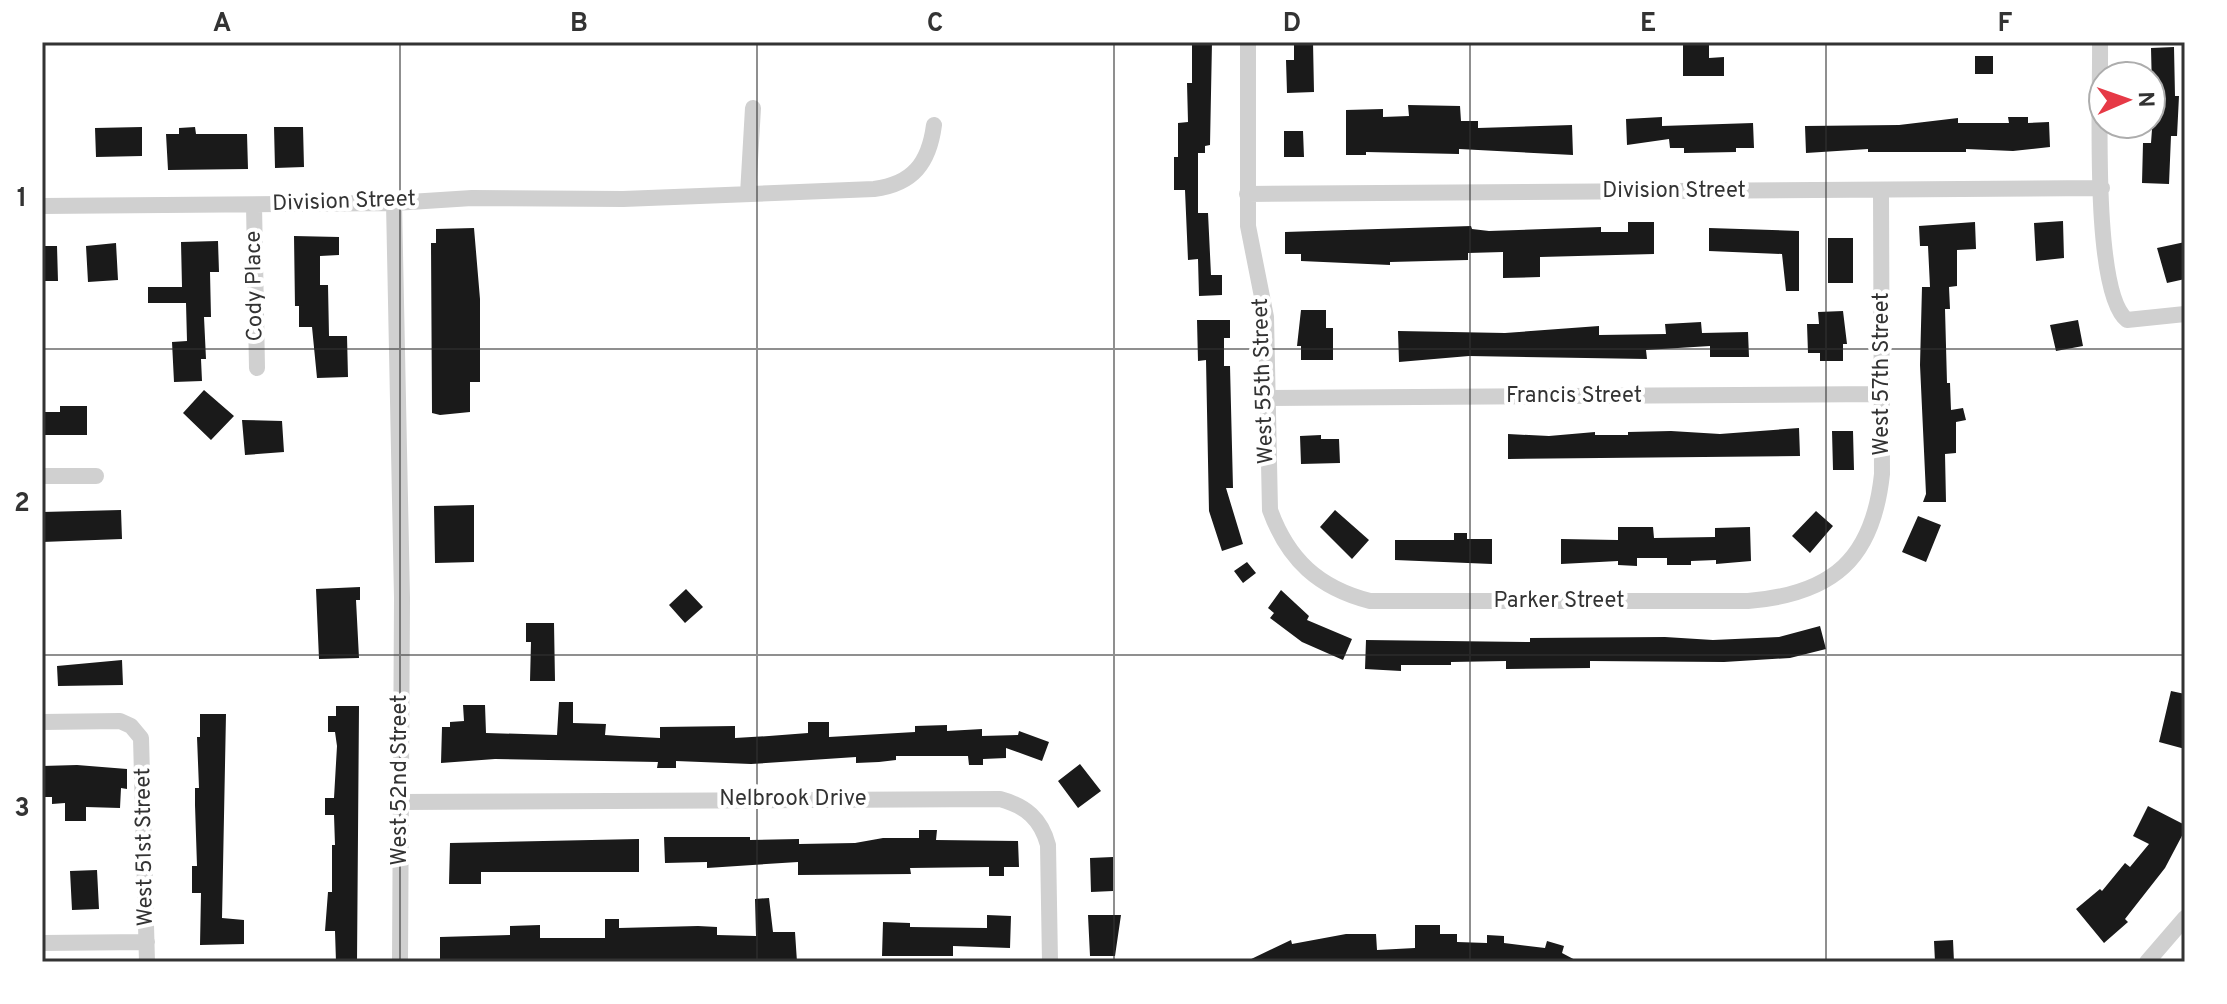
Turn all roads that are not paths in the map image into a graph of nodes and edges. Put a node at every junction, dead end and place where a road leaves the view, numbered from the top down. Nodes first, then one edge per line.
1 (1248, 42) edge
2 (2100, 42) edge
3 (753, 108) dead end
4 (934, 125) dead end
5 (2102, 188) junction
6 (1881, 190) junction
7 (748, 194) junction
8 (1247, 194) junction
9 (394, 203) junction
10 (254, 205) junction
11 (42, 206) edge
12 (2185, 314) edge
13 (257, 368) dead end
14 (1882, 394) junction
15 (1267, 398) junction
16 (42, 476) edge
17 (96, 476) dead end
18 (1277, 528) joint
19 (1857, 552) joint
20 (42, 722) edge
21 (399, 802) junction
22 (2185, 918) edge
23 (147, 942) junction
24 (42, 943) edge
25 (147, 962) edge
26 (400, 962) edge
27 (1050, 962) edge
28 (2147, 962) edge

1 - 8 street, West 55th Street
2 - 5 street
3 - 7 street
4 - 7 street, Division Street
5 - 6 street, Division Street
5 - 12 street
6 - 8 street, Division Street
6 - 14 street, West 57th Street
7 - 9 street, Division Street
8 - 15 street, West 55th Street
9 - 10 street, Division Street
9 - 21 street, West 52nd Street
10 - 11 street, Division Street
10 - 13 street, Cody Place
14 - 15 street, Francis Street
14 - 19 street, West 57th Street
15 - 18 street, West 55th Street
16 - 17 street
18 - 19 street, Parker Street
20 - 23 street, West 51st Street
21 - 26 street, West 52nd Street
21 - 27 street, Nelbrook Drive
22 - 28 street
23 - 24 street
23 - 25 street, West 51st Street

